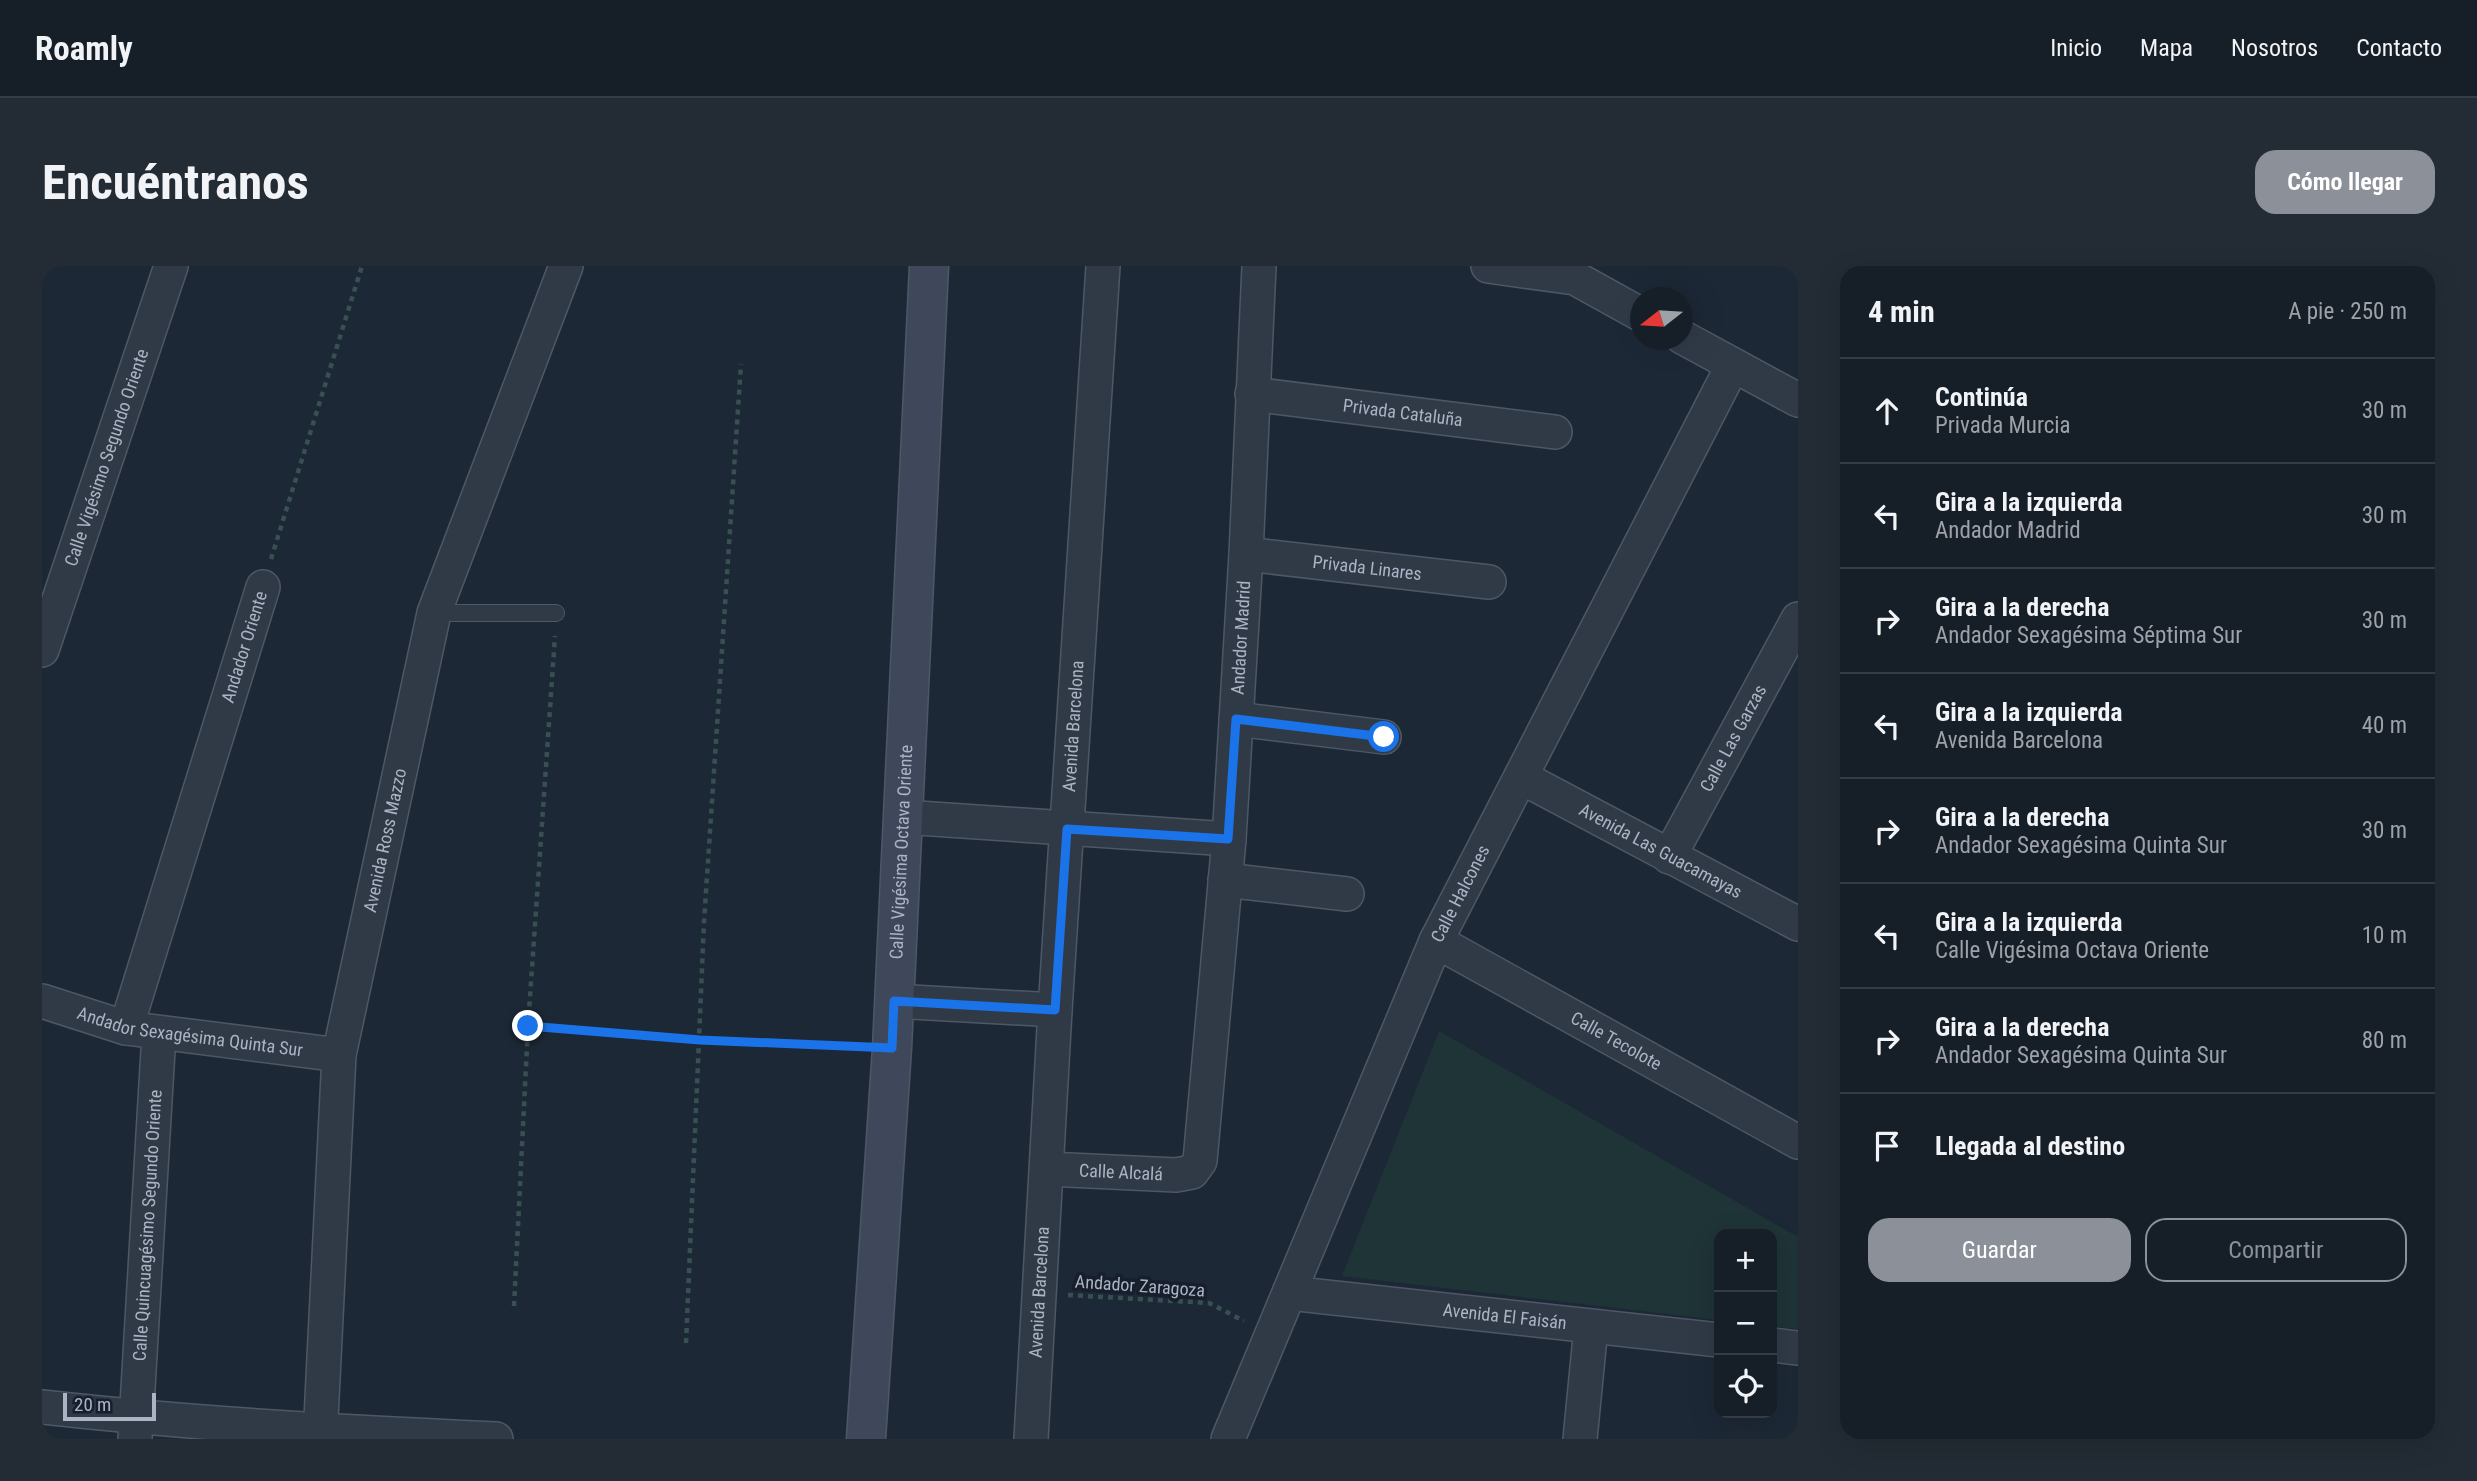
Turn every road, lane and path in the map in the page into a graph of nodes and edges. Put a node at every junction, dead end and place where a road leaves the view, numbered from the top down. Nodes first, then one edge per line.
1 (172, 266) edge
2 (362, 266) edge
3 (566, 266) edge
4 (929, 266) edge
5 (1103, 266) edge
6 (1259, 266) edge
7 (1488, 266) edge
8 (1630, 308) edge
9 (1693, 343) edge
10 (741, 364) dead end
11 (1734, 365) junction
12 (1252, 394) junction
13 (1798, 400) edge
14 (1555, 432) dead end
15 (1246, 554) junction
16 (1489, 582) dead end
17 (263, 587) joint
18 (434, 613) junction
19 (556, 613) joint
20 (1798, 620) edge
21 (42, 650) edge
22 (1236, 719) junction
23 (1384, 737) dead end
24 (1521, 777) junction
25 (903, 817) junction
26 (1067, 829) junction
27 (1228, 839) junction
28 (1669, 857) junction
29 (1225, 880) junction
30 (1347, 894) dead end
31 (1798, 924) edge
32 (1436, 941) junction
33 (42, 1001) edge
34 (894, 1001) junction
35 (1055, 1010) junction
36 (528, 1026) junction
37 (126, 1028) junction
38 (159, 1033) junction
39 (700, 1040) junction
40 (892, 1048) junction
41 (339, 1055) junction
42 (1798, 1142) edge
43 (1047, 1169) junction
44 (1192, 1172) joint
45 (1040, 1293) junction
46 (1289, 1293) junction
47 (514, 1306) dead end
48 (1591, 1327) junction
49 (1273, 1336) junction
50 (1714, 1339) edge
51 (686, 1343) dead end
52 (1777, 1346) edge
53 (1798, 1348) edge
54 (42, 1407) edge
55 (135, 1429) edge
56 (320, 1435) edge
57 (496, 1439) edge
58 (866, 1439) edge
59 (1031, 1439) edge
60 (1228, 1439) edge
61 (1580, 1439) edge

1 - 21 street, Calle Vigésimo Segundo Oriente
2 - 17 path, Andador Oriente
3 - 18 street, Avenida Ross Mazzo
4 - 25 main road, Calle Vigésima Octava Oriente
5 - 26 street, Avenida Barcelona
6 - 12 street, Andador Madrid
7 - 8 street
9 - 11 street
10 - 39 path
11 - 13 street
11 - 24 street, Calle Halcones
12 - 14 street, Privada Cataluña
12 - 15 street, Andador Madrid
15 - 16 street, Privada Linares
15 - 22 street, Andador Madrid
17 - 37 street, Andador Oriente
18 - 19 lane
18 - 41 street, Avenida Ross Mazzo
19 - 36 path
20 - 28 street, Calle Las Garzas
22 - 23 street
22 - 27 street, Andador Madrid
24 - 28 street, Avenida Las Guacamayas
24 - 32 street, Calle Halcones
25 - 26 street
25 - 34 main road, Calle Vigésima Octava Oriente
26 - 27 street
26 - 35 street, Avenida Barcelona
27 - 29 street, Andador Madrid
28 - 31 street, Avenida Las Guacamayas
29 - 30 street
29 - 44 street, Andador Madrid
32 - 42 street, Calle Tecolote
32 - 46 street, Calle Halcones
33 - 37 street, Andador Sexagésima Quinta Sur
34 - 35 street
34 - 40 main road, Calle Vigésima Octava Oriente
35 - 43 street, Avenida Barcelona
36 - 39 path
36 - 47 path
37 - 38 street, Andador Sexagésima Quinta Sur
38 - 41 street, Andador Sexagésima Quinta Sur
38 - 55 street, Calle Quincuagésimo Segundo Oriente
39 - 40 path
39 - 51 path
40 - 58 main road, Calle Vigésima Octava Oriente
41 - 56 street, Avenida Ross Mazzo
43 - 44 street, Calle Alcalá
43 - 45 street, Avenida Barcelona
45 - 49 path, Andador Zaragoza
45 - 59 street, Avenida Barcelona
46 - 48 street, Avenida El Faisán
46 - 49 street, Calle Halcones
48 - 50 street, Avenida El Faisán
48 - 61 street
49 - 60 street, Calle Halcones
52 - 53 street
54 - 55 street
55 - 56 street
56 - 57 street

